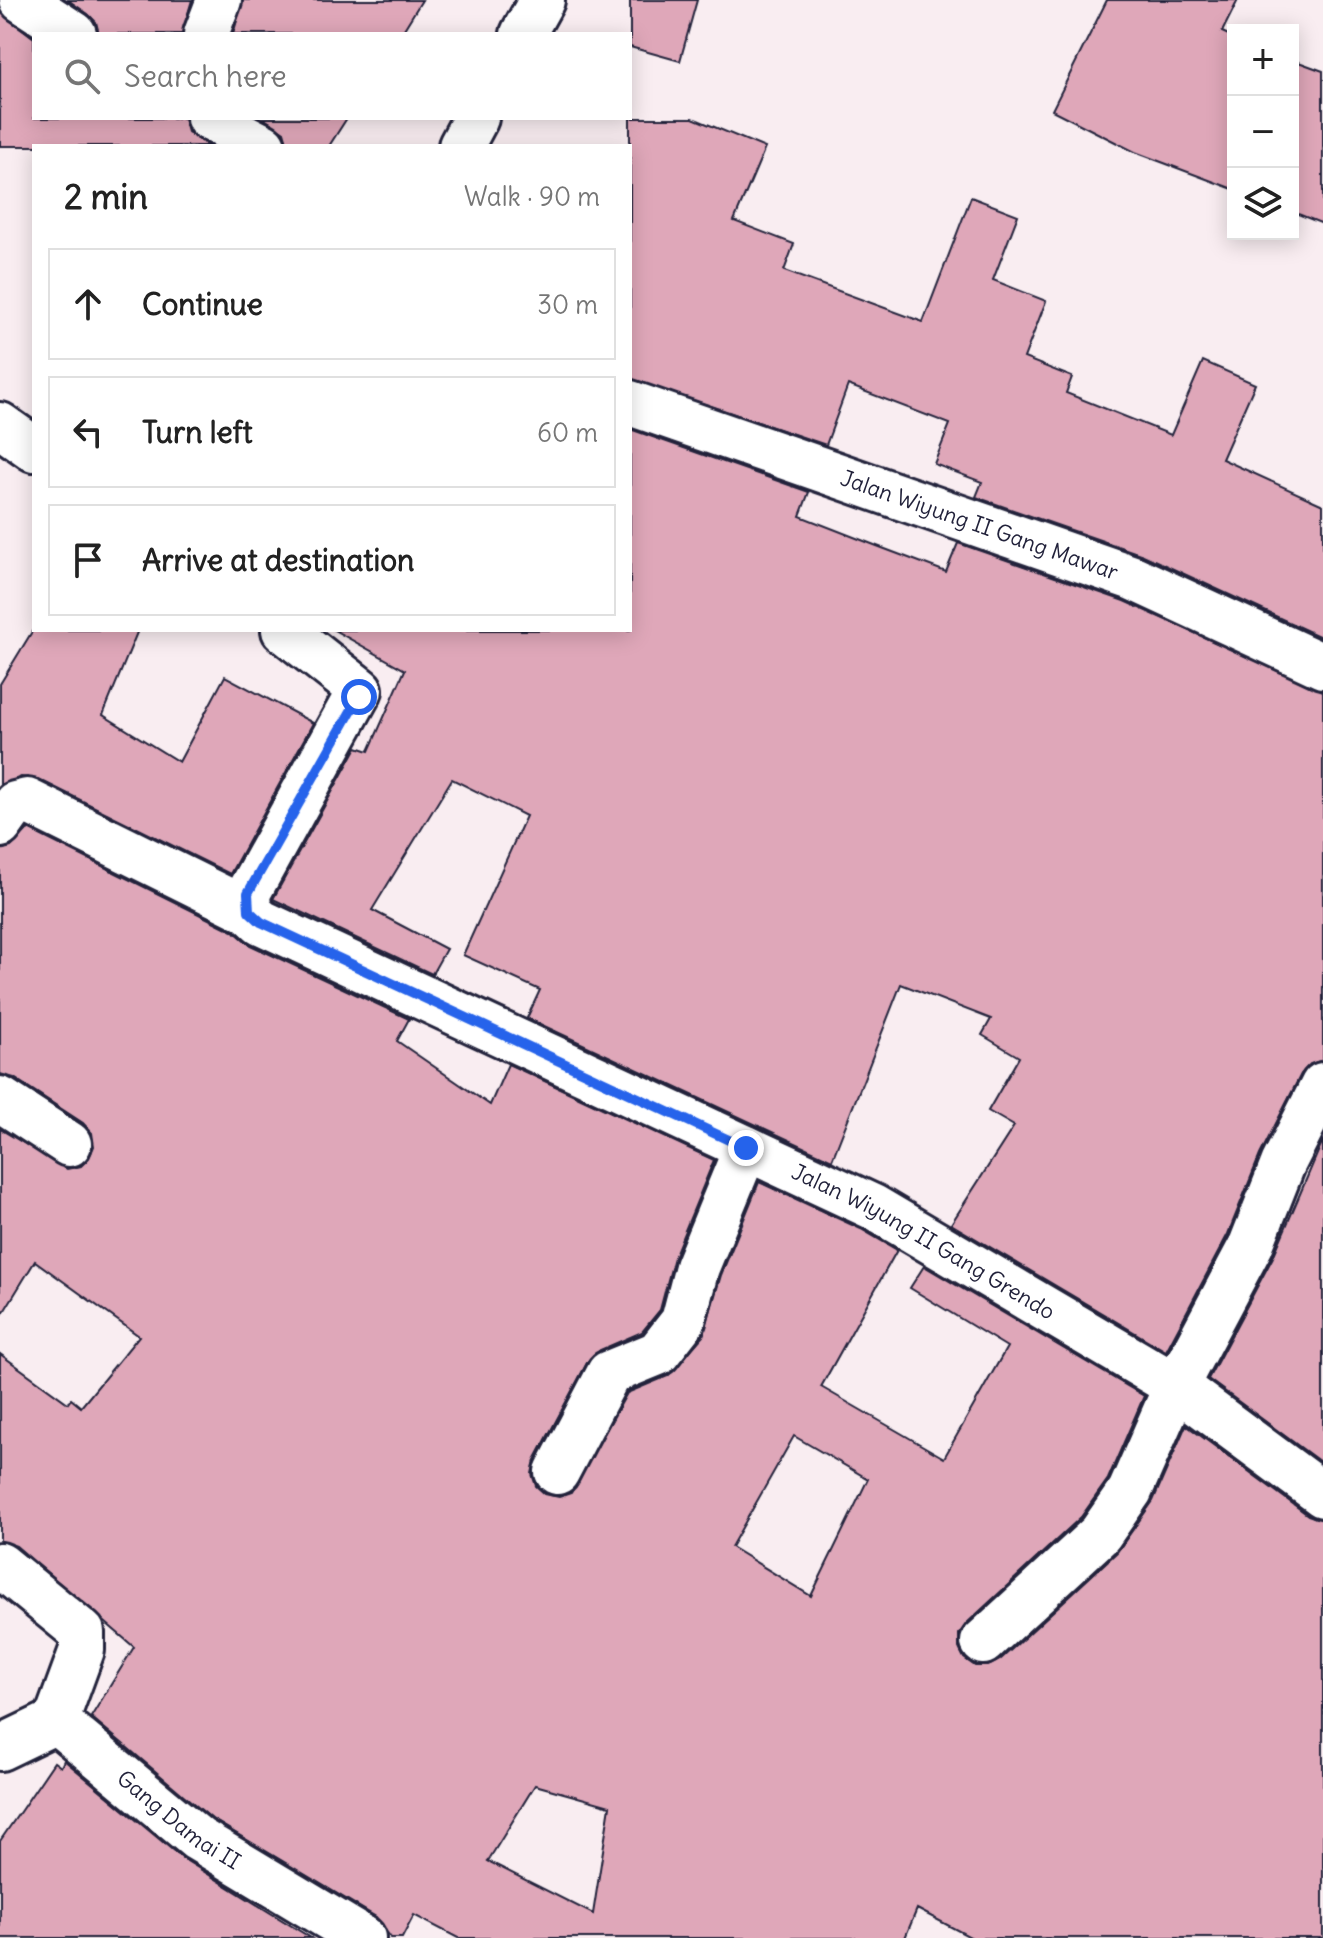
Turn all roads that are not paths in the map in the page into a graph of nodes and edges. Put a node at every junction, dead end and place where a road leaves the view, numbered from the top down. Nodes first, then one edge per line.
1 (22, 0) edge
2 (219, 0) edge
3 (542, 0) edge
4 (71, 32) edge
5 (207, 32) edge
6 (524, 32) edge
7 (213, 120) edge
8 (475, 120) edge
9 (259, 144) edge
10 (462, 144) edge
11 (632, 404) edge
12 (0, 425) edge
13 (32, 448) edge
14 (287, 632) edge
15 (1323, 666) edge
16 (0, 825) edge
17 (249, 911) junction
18 (1323, 1085) edge
19 (0, 1099) edge
20 (69, 1144) dead end
21 (746, 1148) junction
22 (1176, 1386) junction
23 (557, 1472) dead end
24 (1323, 1495) edge
25 (0, 1565) edge
26 (983, 1642) dead end
27 (56, 1721) junction
28 (0, 1748) edge
29 (363, 1938) edge

1 - 4 street
2 - 5 street
3 - 6 street
7 - 9 street
8 - 10 street
11 - 15 street, Jalan Wiyung II Gang Mawar
12 - 13 street
14 - 17 street
16 - 17 street, Jalan Wiyung II Gang Grendo
17 - 21 street, Jalan Wiyung II Gang Grendo
18 - 22 street
19 - 20 street
21 - 22 street, Jalan Wiyung II Gang Grendo
21 - 23 street
22 - 24 street, Jalan Wiyung II Gang Grendo
22 - 26 street
25 - 27 street
27 - 28 street
27 - 29 street, Gang Damai II

